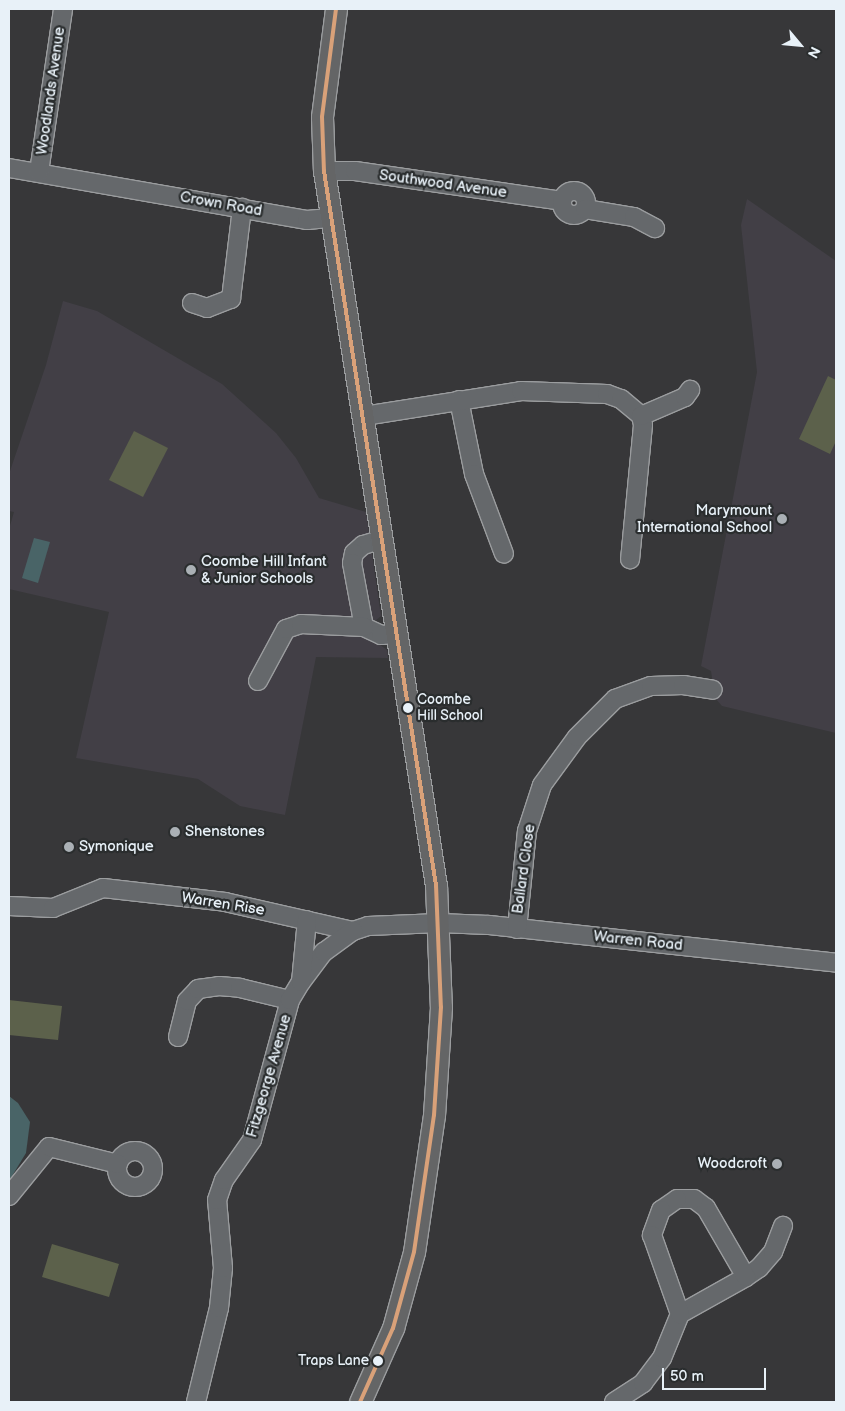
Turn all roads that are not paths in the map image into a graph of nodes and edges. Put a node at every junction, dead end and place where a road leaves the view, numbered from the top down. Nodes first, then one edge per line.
1 (63, 9) edge
2 (336, 9) edge
3 (9, 168) edge
4 (324, 171) junction
5 (39, 172) junction
6 (110, 185) joint
7 (242, 208) junction
8 (332, 218) junction
9 (655, 228) dead end
10 (192, 303) dead end
11 (690, 390) dead end
12 (459, 400) junction
13 (364, 416) junction
14 (641, 416) junction
15 (383, 538) junction
16 (504, 554) dead end
17 (630, 559) dead end
18 (364, 628) junction
19 (398, 634) junction
20 (258, 681) dead end
21 (713, 690) dead end
22 (9, 906) edge
23 (307, 920) junction
24 (439, 923) junction
25 (516, 928) junction
26 (353, 930) junction
27 (836, 963) edge
28 (301, 982) junction
29 (290, 1000) junction
30 (178, 1037) dead end
31 (118, 1164) dead end
32 (9, 1196) edge
33 (783, 1226) dead end
34 (746, 1277) junction
35 (680, 1314) junction
36 (196, 1402) edge
37 (360, 1402) edge
38 (614, 1402) edge

1 - 5 street, Woodlands Avenue
2 - 4 main road
3 - 5 street, Woodlands Avenue
4 - 8 main road
4 - 9 street, Southwood Avenue
5 - 6 street, Woodlands Avenue
6 - 7 street, Crown Road
7 - 8 street, Crown Road
7 - 10 street
8 - 13 main road
11 - 14 street
12 - 13 street
12 - 14 street
12 - 16 street
13 - 15 main road
14 - 17 street
15 - 18 street
15 - 19 main road
18 - 19 street
18 - 20 street
19 - 24 main road
21 - 25 street, Ballard Close
22 - 23 street, Warren Rise
23 - 26 street, Warren Rise
23 - 28 street, Fitzgeorge Avenue
24 - 25 street, Warren Road
24 - 26 street, Warren Rise
24 - 37 main road
25 - 27 street, Warren Road
26 - 28 street
28 - 29 street, Fitzgeorge Avenue
29 - 30 street
29 - 36 street, Fitzgeorge Avenue
31 - 32 street
33 - 34 street
34 - 35 street
34 - 35 street
35 - 38 street

